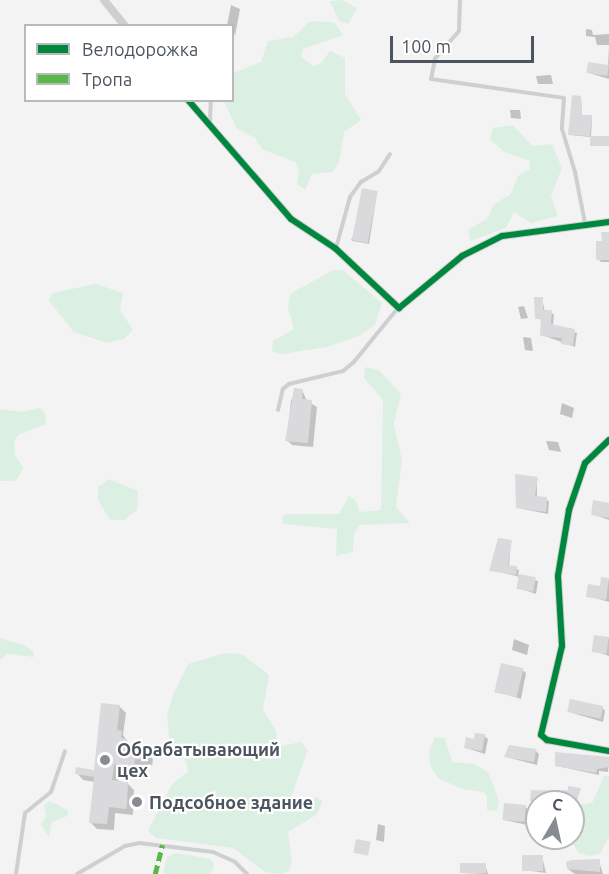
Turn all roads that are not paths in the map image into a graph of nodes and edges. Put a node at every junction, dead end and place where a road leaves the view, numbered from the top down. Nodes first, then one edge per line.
1 (104, 0) edge
2 (460, 0) edge
3 (123, 24) edge
4 (190, 102) edge
5 (211, 102) edge
6 (209, 127) junction
7 (390, 154) dead end
8 (609, 222) edge
9 (585, 223) junction
10 (335, 248) junction
11 (399, 308) junction
12 (278, 410) dead end
13 (609, 440) edge
14 (64, 751) dead end
15 (609, 751) edge
16 (15, 874) edge
17 (77, 874) edge
18 (247, 874) edge

1 - 3 street
2 - 9 lane
4 - 6 street
5 - 6 lane
6 - 10 street
7 - 10 lane
8 - 9 street
9 - 11 street
10 - 11 street
11 - 12 lane
13 - 15 street
14 - 16 lane
17 - 18 lane

